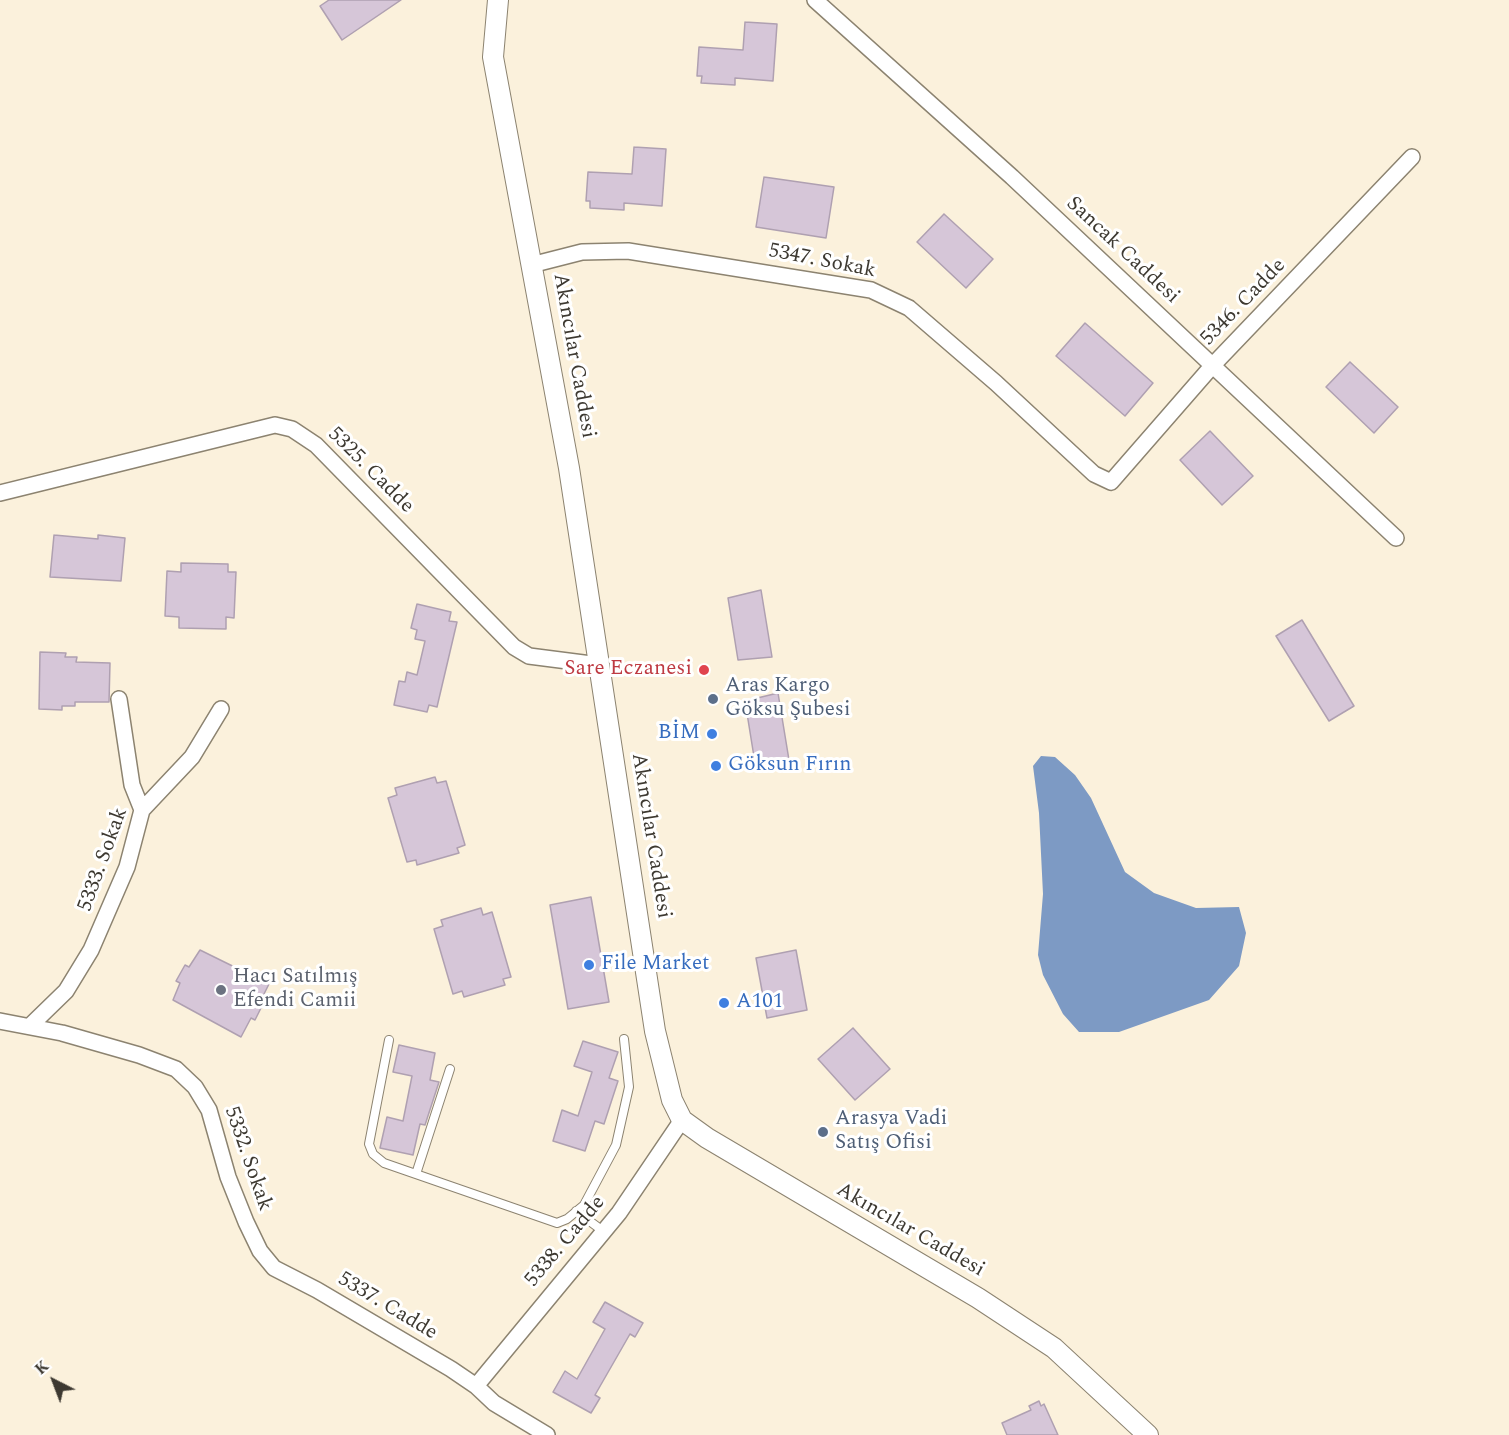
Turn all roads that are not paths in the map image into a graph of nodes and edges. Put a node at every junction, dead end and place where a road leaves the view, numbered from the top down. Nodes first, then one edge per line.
1 (498, 0) edge
2 (815, 0) edge
3 (1412, 157) dead end
4 (531, 265) junction
5 (1213, 365) junction
6 (1111, 482) joint
7 (0, 493) edge
8 (1396, 537) dead end
9 (599, 664) junction
10 (120, 699) dead end
11 (221, 708) dead end
12 (142, 810) junction
13 (0, 1021) edge
14 (30, 1026) junction
15 (624, 1039) dead end
16 (388, 1040) dead end
17 (450, 1069) dead end
18 (682, 1120) junction
19 (416, 1174) junction
20 (576, 1211) junction
21 (603, 1231) junction
22 (274, 1268) joint
23 (476, 1386) junction
24 (547, 1435) edge
25 (1148, 1435) edge

1 - 4 street, Akıncılar Caddesi
2 - 5 street, Sancak Caddesi
3 - 5 street, 5346. Cadde
4 - 6 street, 5347. Sokak
4 - 9 street, Akıncılar Caddesi
5 - 6 street, 5346. Cadde
5 - 8 street, Sancak Caddesi
7 - 9 street, 5325. Cadde
9 - 18 street, Akıncılar Caddesi
10 - 12 street
11 - 12 street, 5333. Sokak
12 - 14 street, 5333. Sokak
13 - 14 street, 5332. Sokak
14 - 22 street, 5332. Sokak
15 - 20 lane
16 - 19 lane
17 - 19 lane
18 - 21 street, 5338. Cadde
18 - 25 street, Akıncılar Caddesi
19 - 20 lane
20 - 21 lane
21 - 23 street, 5338. Cadde
22 - 23 street, 5337. Cadde
23 - 24 street, 5337. Cadde

